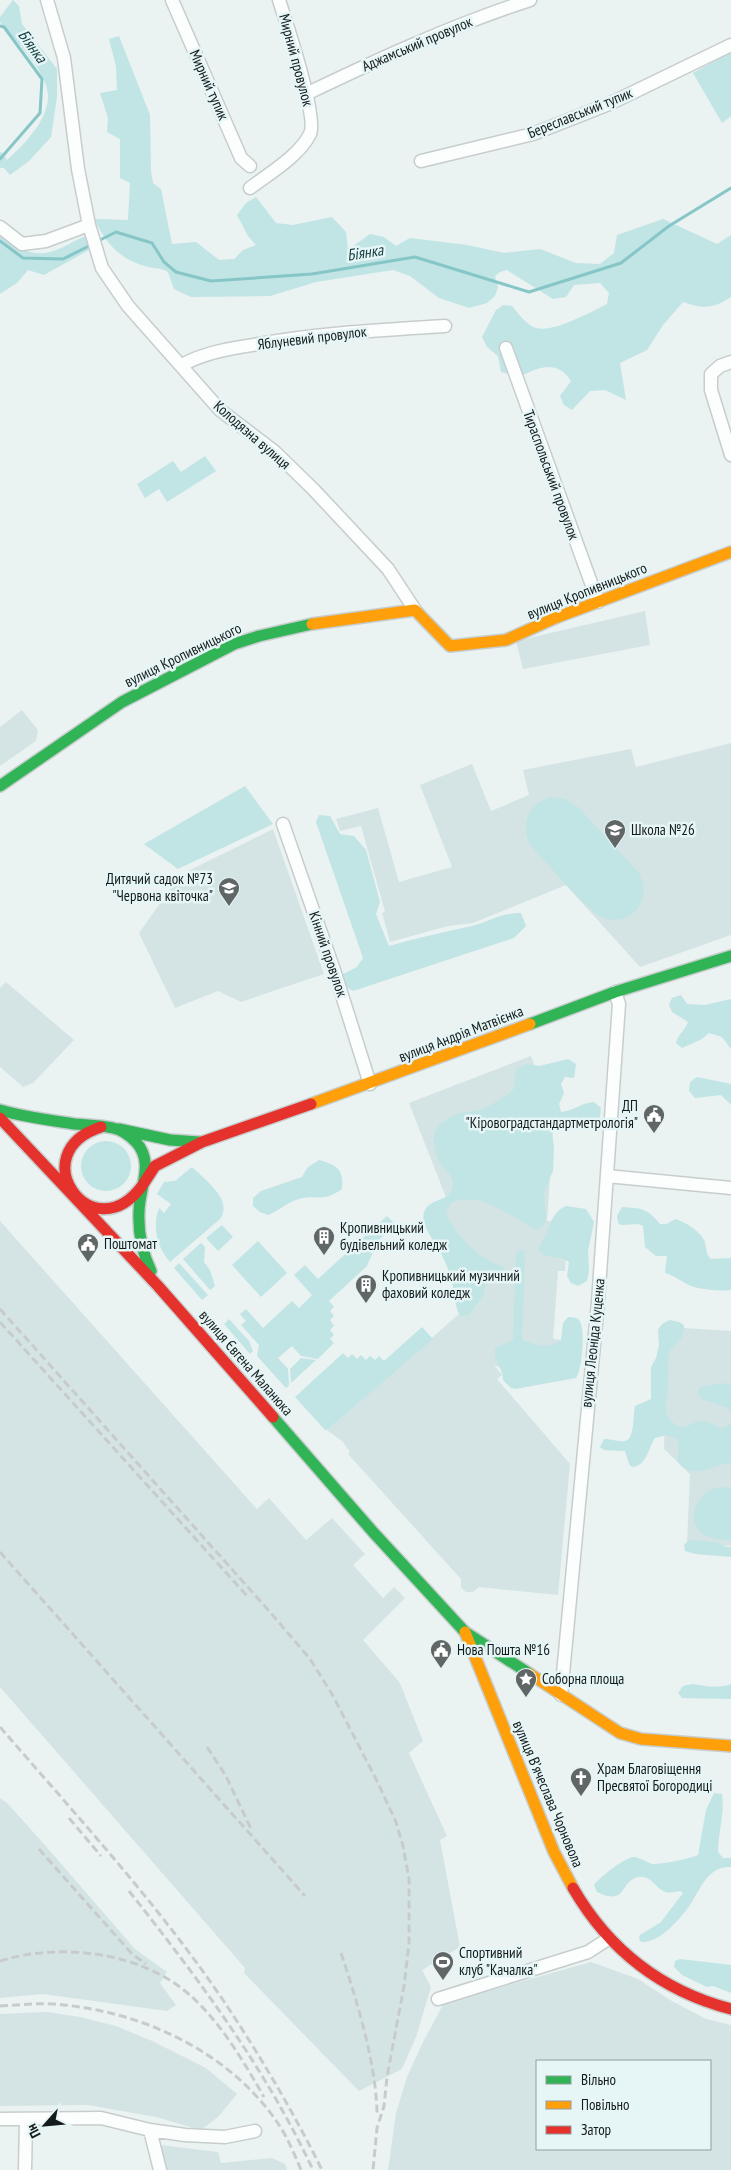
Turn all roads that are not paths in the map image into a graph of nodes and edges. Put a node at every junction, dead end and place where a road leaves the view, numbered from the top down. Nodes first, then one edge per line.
1 (47, 0) edge
2 (172, 0) edge
3 (279, 0) edge
4 (530, 0) edge
5 (731, 45) edge
6 (306, 94) junction
7 (421, 161) dead end
8 (250, 166) dead end
9 (250, 188) dead end
10 (0, 227) edge
11 (90, 228) junction
12 (444, 326) dead end
13 (506, 348) dead end
14 (731, 362) edge
15 (182, 365) junction
16 (730, 446) edge
17 (731, 552) edge
18 (598, 602) junction
19 (415, 610) junction
20 (0, 786) edge
21 (283, 824) dead end
22 (731, 956) edge
23 (615, 992) junction
24 (370, 1084) junction
25 (0, 1110) edge
26 (0, 1118) edge
27 (113, 1128) junction
28 (202, 1142) junction
29 (607, 1176) junction
30 (144, 1183) junction
31 (731, 1188) edge
32 (74, 1196) junction
33 (158, 1286) junction
34 (465, 1632) junction
35 (561, 1695) junction
36 (731, 1746) edge
37 (608, 1939) junction
38 (438, 1999) dead end
39 (731, 2009) edge
40 (0, 2119) edge
41 (26, 2119) junction
42 (150, 2130) junction
43 (255, 2131) dead end
44 (25, 2170) edge
45 (160, 2170) edge

1 - 11 street, Колодязна вулиця
2 - 8 street, Мирний тупик
3 - 6 street, Мирний провулок
4 - 6 street, Аджамський провулок
5 - 7 street, Береславський тупик
6 - 9 street, Мирний провулок
10 - 11 street
11 - 15 street, Колодязна вулиця
12 - 15 street, Яблуневий провулок
13 - 18 street, Тираспольський провулок
14 - 16 street
15 - 19 street, Колодязна вулиця
17 - 18 main road, вулиця Кропивницького
18 - 19 main road, вулиця Кропивницького
19 - 20 main road, вулиця Кропивницького
21 - 24 street, Кінний провулок
22 - 23 main road, вулиця Андрія Матвієнка
23 - 24 main road, вулиця Андрія Матвієнка
23 - 29 street, вулиця Леоніда Куценка
24 - 28 main road, вулиця Андрія Матвієнка
25 - 27 main road
26 - 32 main road, вулиця Євгена Маланюка
27 - 28 main road
27 - 30 main road
27 - 32 main road
28 - 30 main road, вулиця Андрія Матвієнка
29 - 31 street
29 - 35 street, вулиця Леоніда Куценка
30 - 32 main road
30 - 33 main road
32 - 33 main road, вулиця Євгена Маланюка
33 - 34 main road, вулиця Євгена Маланюка
34 - 35 main road
34 - 37 main road, вулиця Вʼячеслава Чорновола
35 - 36 main road
37 - 38 street
37 - 39 main road, вулиця Вʼячеслава Чорновола
40 - 41 street
41 - 42 street
41 - 44 street
42 - 43 street
42 - 45 street

